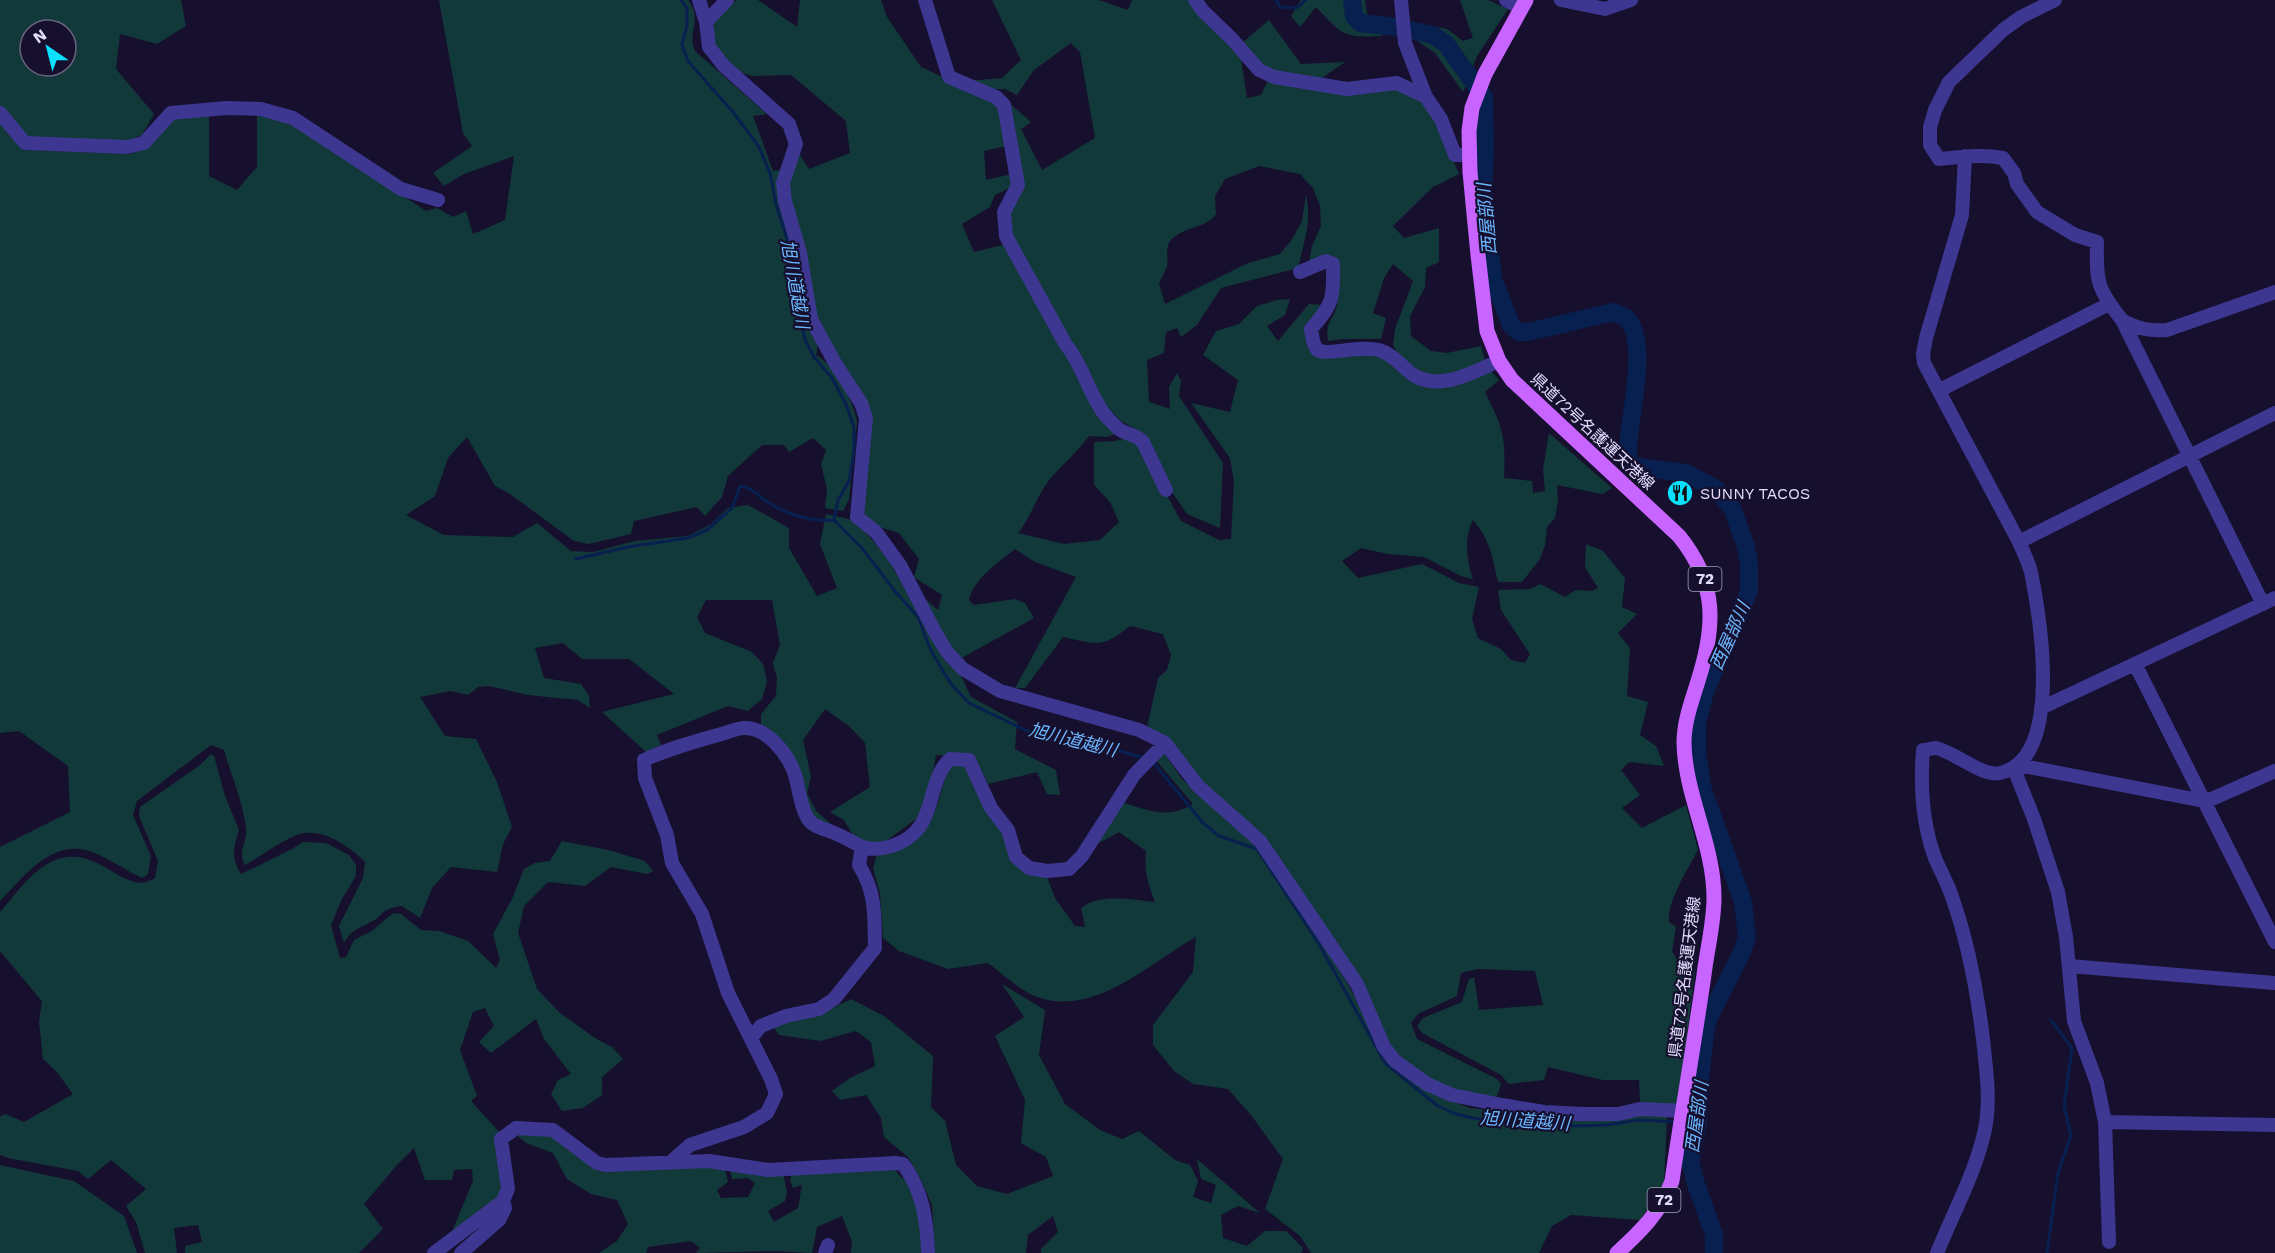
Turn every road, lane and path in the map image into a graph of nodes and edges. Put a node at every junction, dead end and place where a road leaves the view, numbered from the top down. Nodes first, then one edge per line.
1 (699, 0) edge
2 (727, 0) edge
3 (925, 0) edge
4 (1195, 0) edge
5 (1401, 0) edge
6 (1506, 0) edge
7 (1561, 0) edge
8 (1631, 0) edge
9 (2055, 0) edge
10 (1524, 4) edge
11 (706, 22) junction
12 (1426, 97) junction
13 (0, 113) edge
14 (1469, 155) junction
15 (1965, 156) junction
16 (438, 200) dead end
17 (1300, 272) dead end
18 (2275, 291) edge
19 (2109, 303) junction
20 (2122, 320) junction
21 (1499, 361) junction
22 (1940, 390) junction
23 (2275, 413) edge
24 (2189, 456) junction
25 (1166, 490) dead end
26 (2019, 542) junction
27 (2269, 601) edge
28 (2135, 664) junction
29 (2041, 708) junction
30 (1164, 743) junction
31 (2016, 767) junction
32 (2275, 771) edge
33 (2204, 801) junction
34 (862, 847) junction
35 (2275, 942) edge
36 (2069, 966) junction
37 (2275, 983) edge
38 (751, 1038) junction
39 (1682, 1120) junction
40 (2105, 1122) junction
41 (2275, 1125) edge
42 (671, 1162) junction
43 (503, 1201) junction
44 (2109, 1242) dead end
45 (435, 1253) edge
46 (461, 1253) edge
47 (928, 1253) edge
48 (1617, 1253) edge
49 (1937, 1253) edge

1 - 11 street
2 - 11 street
3 - 25 street
4 - 12 street
5 - 12 street
6 - 10 street
7 - 8 street
9 - 15 street
10 - 14 main road, 県道72号名護運天港線 / 72
11 - 30 street
12 - 14 street
13 - 16 street
14 - 21 main road, 県道72号名護運天港線 / 72
15 - 19 street
15 - 22 street
17 - 21 street
18 - 20 street
19 - 20 street
19 - 22 street
20 - 24 street
21 - 39 main road, 県道72号名護運天港線 / 72
22 - 26 street
23 - 24 street
24 - 26 street
24 - 27 street
26 - 29 street
27 - 28 street
28 - 29 street
28 - 33 street
29 - 31 street
30 - 34 street
30 - 39 street
31 - 33 street
31 - 36 street
31 - 49 street
32 - 33 street
33 - 35 street
34 - 38 street
34 - 38 street
36 - 37 street
36 - 40 street
38 - 42 street
39 - 48 main road, 県道72号名護運天港線 / 72
40 - 41 street
40 - 44 street
42 - 43 street
42 - 47 street
43 - 45 street
43 - 46 street

